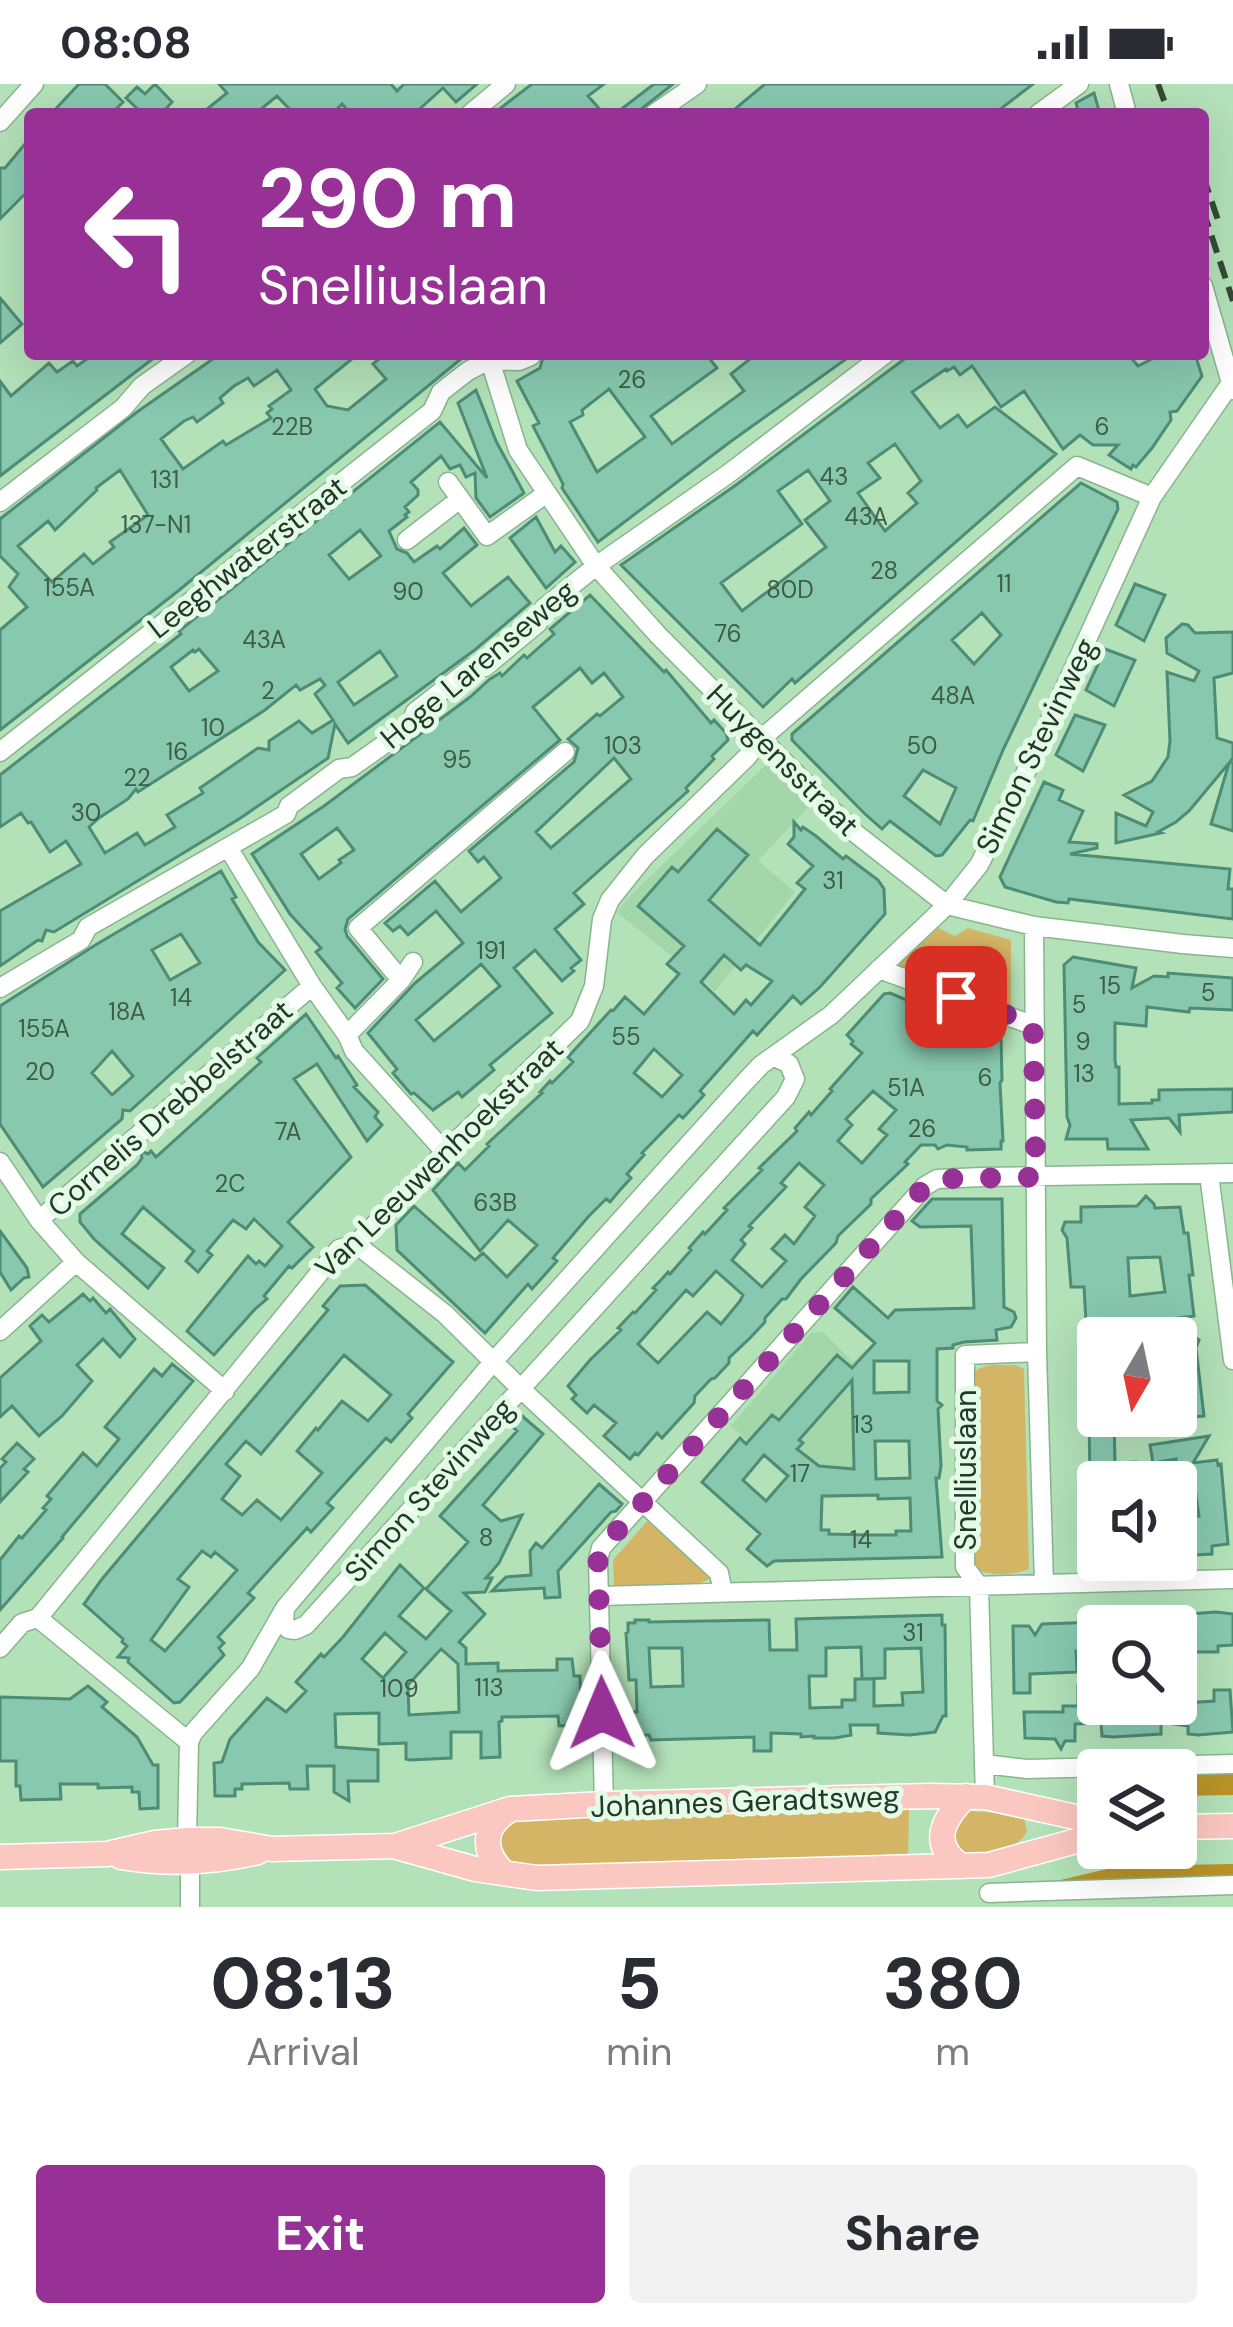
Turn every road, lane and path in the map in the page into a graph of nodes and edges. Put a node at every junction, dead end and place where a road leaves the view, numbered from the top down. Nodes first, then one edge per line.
1 (34, 84) edge
2 (506, 84) edge
3 (697, 84) edge
4 (1079, 84) edge
5 (477, 108) edge
6 (663, 108) edge
7 (1047, 108) edge
8 (0, 122) edge
9 (1209, 307) edge
10 (179, 360) edge
11 (484, 360) edge
12 (490, 360) edge
13 (877, 360) edge
14 (1232, 386) edge
15 (448, 482) dead end
16 (547, 493) junction
17 (1152, 497) junction
18 (460, 499) junction
19 (0, 502) edge
20 (407, 540) dead end
21 (596, 566) junction
22 (761, 739) junction
23 (0, 752) edge
24 (565, 752) dead end
25 (229, 849) junction
26 (947, 905) junction
27 (1034, 926) junction
28 (1233, 948) edge
29 (413, 962) dead end
30 (879, 969) junction
31 (401, 980) junction
32 (312, 986) junction
33 (0, 988) edge
34 (1033, 1024) junction
35 (347, 1035) junction
36 (775, 1057) junction
37 (445, 1152) junction
38 (0, 1162) edge
39 (1233, 1173) edge
40 (1209, 1174) junction
41 (1036, 1177) junction
42 (39, 1220) junction
43 (356, 1244) junction
44 (76, 1262) junction
45 (0, 1331) edge
46 (1037, 1352) junction
47 (1233, 1360) edge
48 (494, 1362) junction
49 (521, 1389) junction
50 (225, 1391) junction
51 (644, 1502) junction
52 (1233, 1579) edge
53 (1044, 1583) junction
54 (979, 1586) junction
55 (723, 1592) junction
56 (600, 1595) junction
57 (285, 1608) junction
58 (38, 1618) junction
59 (0, 1648) edge
60 (188, 1742) junction
61 (984, 1764) junction
62 (1233, 1764) edge
63 (975, 1797) junction
64 (1019, 1803) junction
65 (604, 1804) junction
66 (510, 1809) junction
67 (1077, 1817) edge
68 (1233, 1826) edge
69 (1197, 1827) edge
70 (1077, 1841) edge
71 (395, 1846) junction
72 (189, 1851) junction
73 (0, 1857) edge
74 (1002, 1863) junction
75 (961, 1866) junction
76 (504, 1873) junction
77 (1233, 1886) edge
78 (989, 1900) edge
79 (190, 1907) edge

1 - 8 street
2 - 5 street
3 - 6 street
4 - 7 street
9 - 14 street
10 - 19 street
11 - 23 street, Leeghwaterstraat
12 - 16 street, Huygensstraat
13 - 21 street, Hoge Larenseweg
14 - 17 street, Simon Stevinweg
15 - 18 street
16 - 18 street
16 - 21 street, Huygensstraat
17 - 22 street, Van Leeuwenhoekstraat
17 - 26 street, Simon Stevinweg
18 - 20 street
21 - 22 street, Huygensstraat
21 - 25 street, Hoge Larenseweg
22 - 26 street, Huygensstraat
22 - 37 street, Van Leeuwenhoekstraat
24 - 31 street
25 - 32 street
25 - 33 street, Hoge Larenseweg
26 - 27 street, Huygensstraat
26 - 30 street, Simon Stevinweg
27 - 28 street, Huygensstraat
27 - 34 street
29 - 31 street
30 - 34 street
30 - 36 street, Simon Stevinweg
31 - 35 street
32 - 35 street
32 - 42 street, Cornelis Drebbelstraat
34 - 41 street
35 - 37 street
36 - 48 street, Simon Stevinweg
36 - 49 street, Simon Stevinweg
37 - 43 street, Van Leeuwenhoekstraat
38 - 42 street
39 - 40 street
40 - 41 street
40 - 47 street
41 - 46 street
41 - 51 street
42 - 44 street, Cornelis Drebbelstraat
43 - 48 street
43 - 50 street, Van Leeuwenhoekstraat
44 - 45 street, Cornelis Drebbelstraat
44 - 50 street
46 - 53 street
46 - 54 street, Snelliuslaan
48 - 49 street
48 - 57 street, Simon Stevinweg
49 - 51 street
49 - 57 street, Simon Stevinweg
50 - 58 street, Van Leeuwenhoekstraat
51 - 55 street
51 - 56 street
52 - 53 street
53 - 54 street
54 - 55 street
54 - 61 street, Snelliuslaan
55 - 56 street
56 - 65 street
57 - 60 street, Simon Stevinweg
58 - 59 street, Van Leeuwenhoekstraat
58 - 60 street
60 - 72 street
61 - 62 street
61 - 63 street, Snelliuslaan
63 - 64 main road, Johannes Geradtsweg
63 - 65 main road, Johannes Geradtsweg
63 - 75 main road
64 - 67 main road, Johannes Geradtsweg
64 - 74 main road
65 - 66 main road, Johannes Geradtsweg
66 - 71 main road, Johannes Geradtsweg
66 - 76 main road
68 - 69 main road
70 - 74 main road, Johannes Geradtsweg
71 - 72 main road, Johannes Geradtsweg
71 - 76 main road, Johannes Geradtsweg
72 - 73 main road, Johannes Geradtsweg
72 - 79 street
74 - 75 main road, Johannes Geradtsweg
74 - 78 street
75 - 76 main road, Johannes Geradtsweg
77 - 78 street

